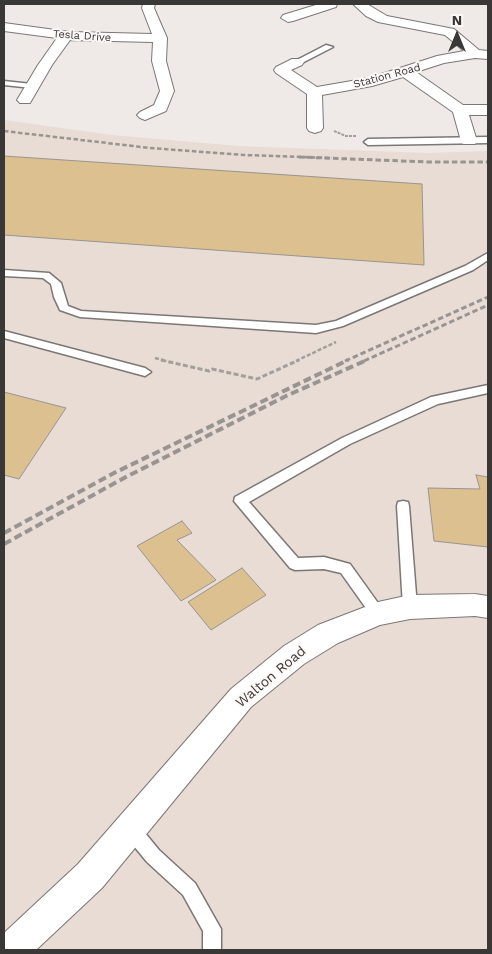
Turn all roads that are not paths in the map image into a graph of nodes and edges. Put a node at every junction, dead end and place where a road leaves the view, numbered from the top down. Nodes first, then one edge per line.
1 (149, 4) edge
2 (331, 4) edge
3 (359, 4) edge
4 (288, 18) dead end
5 (4, 27) edge
6 (66, 36) junction
7 (160, 38) junction
8 (329, 47) dead end
9 (482, 54) edge
10 (296, 62) joint
11 (406, 72) junction
12 (4, 82) edge
13 (32, 86) junction
14 (314, 92) junction
15 (25, 100) dead end
16 (460, 110) junction
17 (488, 110) edge
18 (145, 116) dead end
19 (332, 122) dead end
20 (488, 140) edge
21 (468, 141) junction
22 (368, 142) road end
23 (488, 256) edge
24 (4, 273) edge
25 (4, 335) edge
26 (145, 372) dead end
27 (488, 390) edge
28 (403, 506) dead end
29 (410, 607) junction
30 (488, 607) edge
31 (378, 614) junction
32 (130, 828) junction
33 (11, 950) edge
34 (212, 950) edge

1 - 7 street
2 - 4 street
3 - 9 street
5 - 6 street, Tesla Drive
6 - 7 street, Tesla Drive
6 - 13 street
7 - 18 street
8 - 10 lane
9 - 11 street, Station Road
10 - 14 street
11 - 14 street, Station Road
11 - 16 street
12 - 13 lane
13 - 15 street
14 - 19 street
16 - 17 street
16 - 21 street
20 - 21 lane
21 - 22 lane
23 - 24 lane
25 - 26 lane
27 - 31 lane
28 - 29 lane
29 - 30 street, Walton Road
29 - 31 street, Walton Road
31 - 32 street, Walton Road
32 - 33 street, Walton Road
32 - 34 lane

